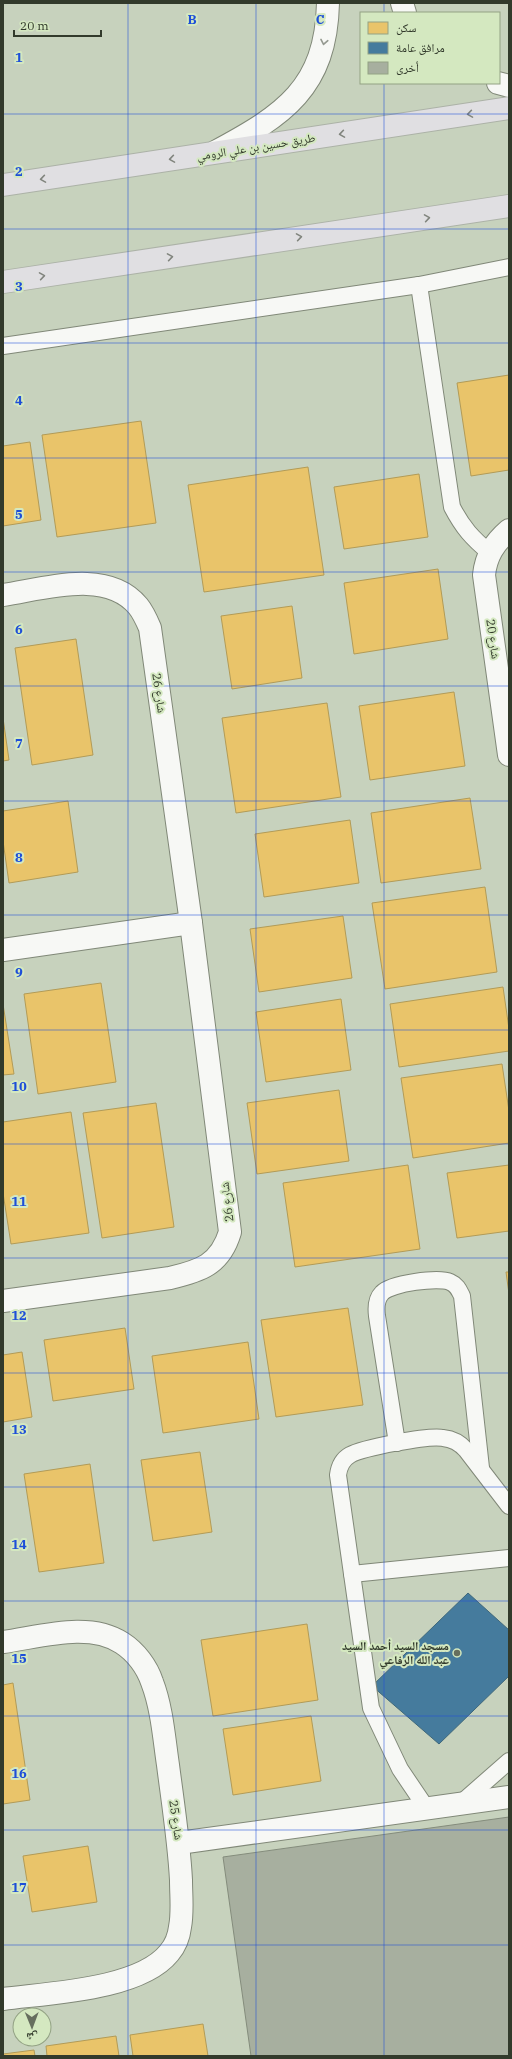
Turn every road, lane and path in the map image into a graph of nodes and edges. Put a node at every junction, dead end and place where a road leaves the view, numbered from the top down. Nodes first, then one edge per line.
1 (328, 3) edge
2 (509, 108) edge
3 (212, 153) junction
4 (3, 185) edge
5 (509, 206) edge
6 (509, 267) edge
7 (3, 282) edge
8 (419, 285) junction
9 (3, 346) edge
10 (509, 530) edge
11 (490, 552) junction
12 (3, 595) edge
13 (509, 755) edge
14 (191, 924) junction
15 (3, 950) edge
16 (3, 1301) edge
17 (397, 1443) junction
18 (481, 1468) junction
19 (509, 1506) edge
20 (509, 1558) edge
21 (352, 1574) junction
22 (3, 1642) edge
23 (509, 1761) edge
24 (509, 1797) edge
25 (460, 1804) junction
26 (426, 1808) junction
27 (179, 1843) junction
28 (3, 1999) edge

1 -> 3 street
2 -> 3 highway, طريق حسين بن علي الرومي
3 -> 4 highway, طريق حسين بن علي الرومي
7 -> 5 highway
6 - 8 lane
8 - 9 lane
8 - 11 lane
10 - 11 street, شارع 20
11 - 13 street, شارع 20
12 - 14 street, شارع 26
14 - 15 street
14 - 16 street, شارع 26
17 - 18 lane
17 - 18 lane
17 - 21 lane
18 - 19 lane
20 - 21 lane
21 - 26 lane
22 - 27 street, شارع 25
23 - 25 lane
24 - 25 street
25 - 26 street
26 - 27 street
27 - 28 street, شارع 25

